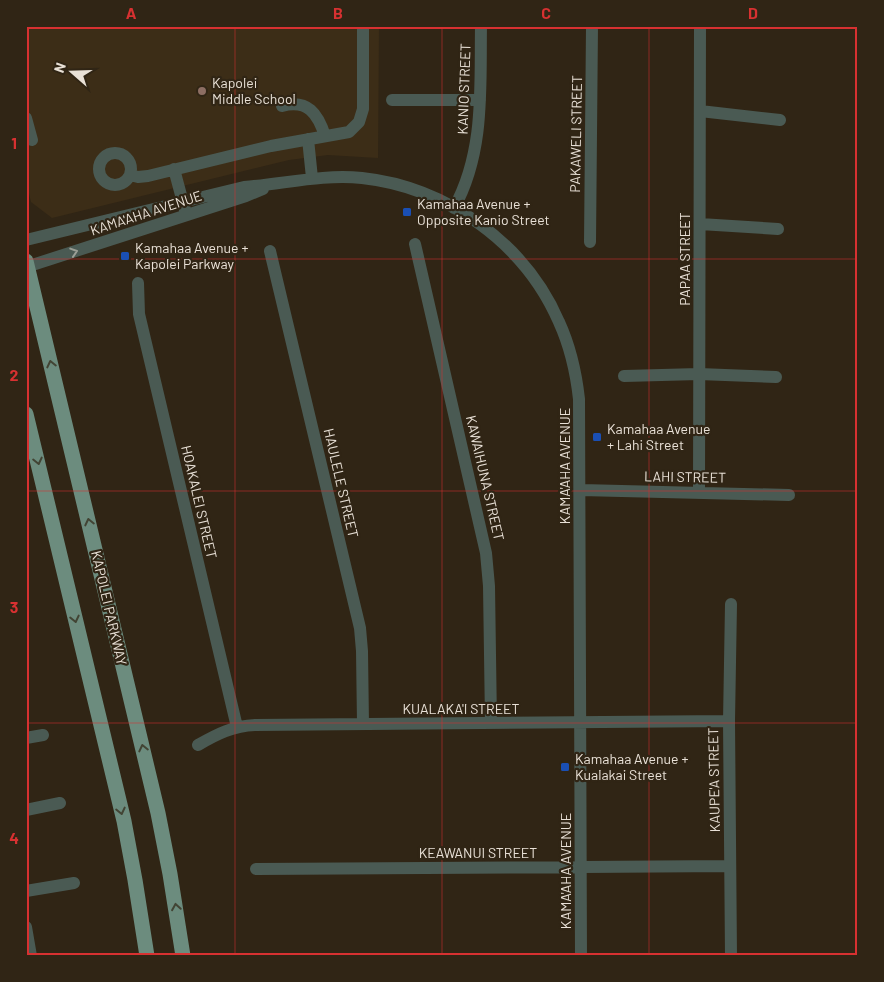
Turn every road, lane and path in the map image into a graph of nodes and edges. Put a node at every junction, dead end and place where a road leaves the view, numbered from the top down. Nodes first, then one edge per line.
1 (363, 26) edge
2 (481, 26) edge
3 (592, 26) edge
4 (700, 26) edge
5 (392, 100) dead end
6 (480, 100) junction
7 (282, 106) dead end
8 (700, 111) junction
9 (26, 118) edge
10 (780, 120) dead end
11 (325, 136) junction
12 (308, 139) junction
13 (32, 140) dead end
14 (174, 169) junction
15 (130, 175) dead end
16 (312, 178) junction
17 (275, 184) junction
18 (183, 202) junction
19 (454, 208) junction
20 (186, 216) junction
21 (700, 224) junction
22 (778, 229) dead end
23 (26, 240) edge
24 (590, 242) dead end
25 (415, 244) dead end
26 (270, 251) dead end
27 (27, 265) edge
28 (138, 283) dead end
29 (700, 374) junction
30 (624, 376) dead end
31 (776, 377) dead end
32 (26, 414) edge
33 (581, 490) junction
34 (699, 492) junction
35 (789, 495) dead end
36 (731, 604) dead end
37 (729, 721) junction
38 (581, 723) junction
39 (363, 724) junction
40 (491, 724) junction
41 (237, 727) junction
42 (43, 735) dead end
43 (26, 738) edge
44 (198, 745) dead end
45 (60, 803) dead end
46 (26, 810) edge
47 (730, 866) junction
48 (581, 868) junction
49 (256, 869) dead end
50 (74, 883) dead end
51 (26, 891) edge
52 (26, 927) edge
53 (31, 956) edge
54 (147, 956) edge
55 (183, 956) edge
56 (581, 956) edge
57 (731, 956) edge

1 - 11 street
2 - 6 street, KANIO STREET
3 - 24 street, PAKAWELI STREET
4 - 8 street, PAPAA STREET
5 - 6 street
6 - 19 street, KANIO STREET
7 - 11 street
8 - 10 street
8 - 21 street, PAPAA STREET
9 - 13 street
11 - 12 street
12 - 14 street
12 - 16 street
14 - 15 street
14 - 18 street
16 - 17 street, KAMA'AHA AVENUE
16 - 19 street, KAMA'AHA AVENUE
17 - 18 street, KAMA'AHA AVENUE
17 - 20 street, KAMA'AHA AVENUE
18 - 20 street
18 - 23 street, KAMA'AHA AVENUE
19 - 33 street, KAMA'AHA AVENUE
27 -> 20 street, KAMA'AHA AVENUE
21 - 22 street
21 - 29 street, PAPAA STREET
25 - 40 street, KAWAIHUNA STREET
26 - 39 street, HAULELE STREET
55 -> 27 main road, KAPOLEI PARKWAY
28 - 41 street, HOAKALEI STREET
29 - 30 street
29 - 31 street
29 - 34 street, PAPAA STREET
32 -> 54 main road
33 - 34 street, LAHI STREET
33 - 38 street, KAMA'AHA AVENUE
34 - 35 street, LAHI STREET
36 - 37 street, KAUPE'A STREET
37 - 38 street, KUALAKA'I STREET
37 - 47 street, KAUPE'A STREET
38 - 40 street, KUALAKA'I STREET
38 - 48 street, KAMA'AHA AVENUE
39 - 40 street, KUALAKA'I STREET
39 - 41 street, KUALAKA'I STREET
41 - 44 street, KUALAKA'I STREET
42 - 43 street
45 - 46 street
47 - 48 street, KEAWANUI STREET
47 - 57 street, KAUPE'A STREET
48 - 49 street, KEAWANUI STREET
48 - 56 street, KAMA'AHA AVENUE
50 - 51 street
52 - 53 street

